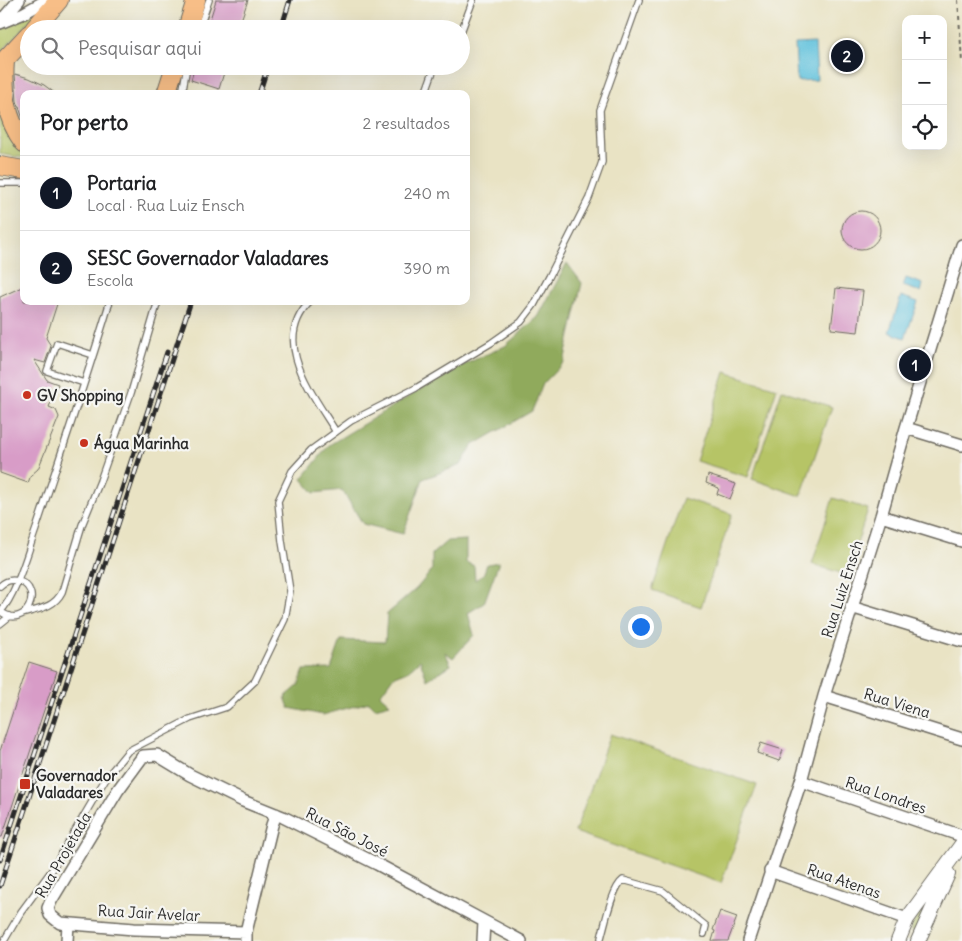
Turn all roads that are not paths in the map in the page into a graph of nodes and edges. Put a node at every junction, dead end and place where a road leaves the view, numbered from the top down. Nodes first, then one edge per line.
1 (19, 0) edge
2 (196, 0) edge
3 (210, 0) edge
4 (473, 0) edge
5 (639, 0) edge
6 (54, 1) edge
7 (40, 20) edge
8 (190, 20) edge
9 (202, 20) edge
10 (466, 20) edge
11 (0, 23) edge
12 (20, 43) edge
13 (2, 62) edge
14 (172, 75) edge
15 (185, 75) edge
16 (432, 75) edge
17 (167, 90) edge
18 (183, 90) edge
19 (427, 90) edge
20 (20, 137) edge
21 (0, 166) edge
22 (20, 169) edge
23 (0, 183) edge
24 (20, 183) edge
25 (962, 246) edge
26 (109, 305) edge
27 (157, 305) edge
28 (307, 305) edge
29 (93, 355) junction
30 (84, 383) junction
31 (906, 428) junction
32 (336, 432) junction
33 (962, 445) edge
34 (881, 516) junction
35 (962, 541) edge
36 (17, 580) junction
37 (0, 586) edge
38 (852, 607) junction
39 (0, 611) edge
40 (22, 614) junction
41 (10, 616) junction
42 (0, 624) edge
43 (962, 642) edge
44 (824, 696) junction
45 (962, 739) edge
46 (157, 755) joint
47 (801, 781) junction
48 (276, 814) junction
49 (961, 842) edge
50 (770, 871) junction
51 (907, 919) junction
52 (484, 922) junction
53 (68, 924) junction
54 (704, 934) dead end
55 (246, 936) edge
56 (899, 937) edge
57 (601, 938) dead end
58 (4, 941) edge
59 (67, 941) edge
60 (483, 941) edge
61 (521, 941) edge
62 (748, 941) edge
63 (918, 941) edge

1 - 11 street
2 - 8 main road
3 - 9 lane
4 - 10 lane
5 - 32 lane
6 - 7 main road
6 - 11 street
12 - 13 main road
13 - 20 main road
14 - 17 main road
15 - 18 lane
16 - 19 lane
21 - 22 main road
23 - 24 lane
25 - 31 street, Rua Luiz Ensch
26 - 29 lane
27 - 40 lane
28 - 32 lane
29 - 30 lane
29 - 30 lane
30 - 36 lane
31 - 33 street
31 - 34 street, Rua Luiz Ensch
32 - 58 lane
34 - 35 street
34 - 38 street, Rua Luiz Ensch
36 - 37 lane
36 - 39 lane
36 - 40 lane
38 - 43 street
38 - 44 street, Rua Luiz Ensch
39 - 41 lane
40 - 41 lane
41 - 42 lane
44 - 45 street, Rua Viena
44 - 47 street, Rua Luiz Ensch
46 - 48 street, Rua São José
46 - 53 street, Rua Projetada
47 - 49 street, Rua Londres
47 - 50 street, Rua Luiz Ensch
48 - 52 street, Rua São José
48 - 55 street
49 - 51 street
49 - 63 street
50 - 51 street, Rua Atenas
50 - 62 street, Rua Luiz Ensch
51 - 56 street
52 - 60 street
52 - 61 street, Rua São José
53 - 55 street, Rua Jair Avelar
53 - 59 street
54 - 57 lane
56 - 63 street

